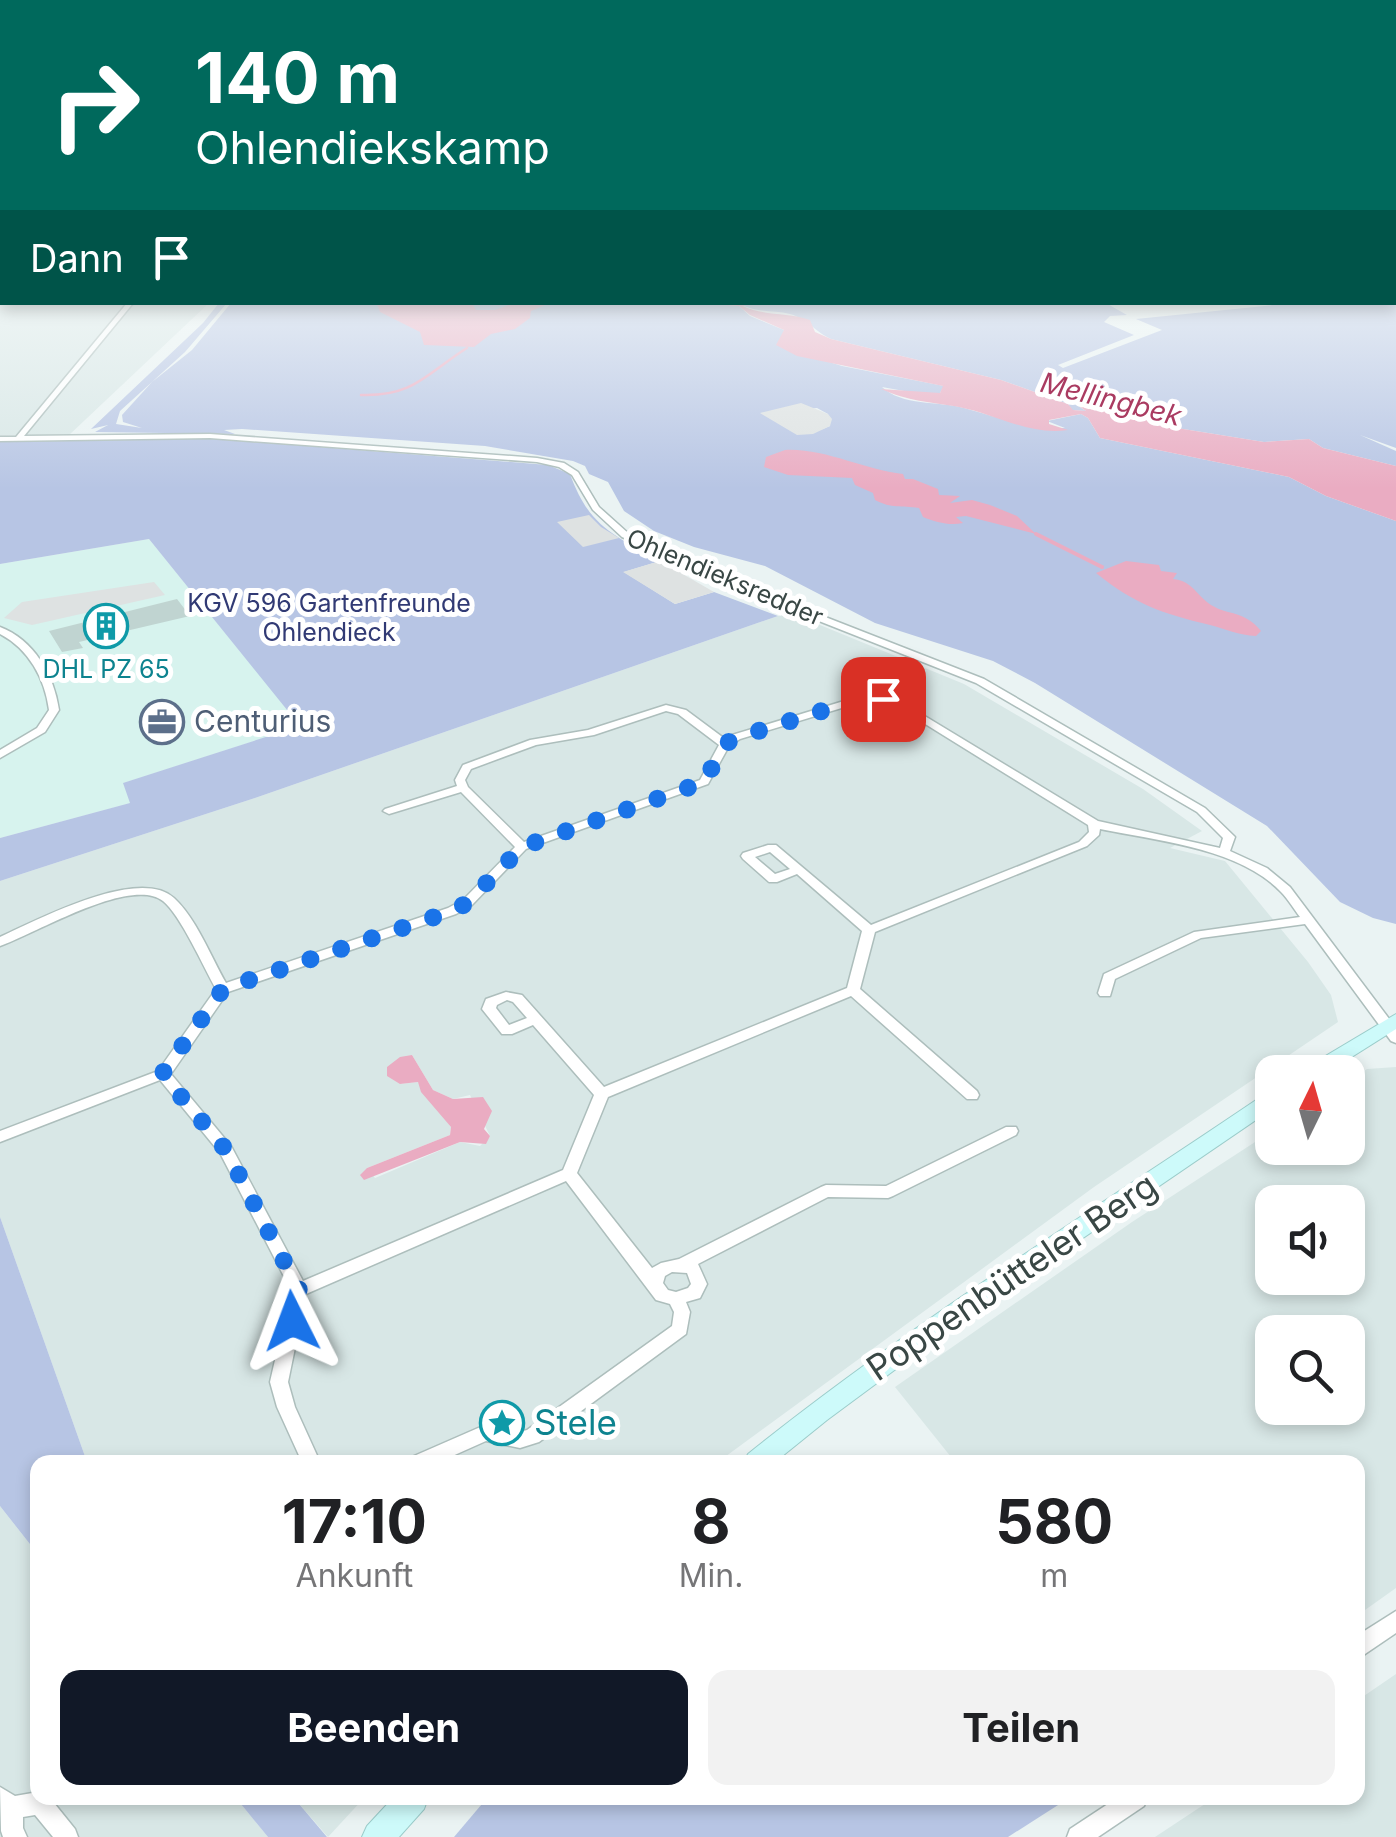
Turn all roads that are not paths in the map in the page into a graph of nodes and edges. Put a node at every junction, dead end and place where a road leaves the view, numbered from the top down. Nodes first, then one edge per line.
1 (119, 317) edge
2 (0, 439) edge
3 (18, 439) junction
4 (0, 630) edge
5 (725, 744) junction
6 (0, 755) edge
7 (463, 788) junction
8 (389, 811) dead end
9 (1094, 824) junction
10 (522, 847) junction
11 (1224, 852) junction
12 (798, 870) dead end
13 (1307, 920) junction
14 (870, 930) junction
15 (0, 942) edge
16 (223, 989) junction
17 (854, 990) junction
18 (1105, 993) dead end
19 (536, 1019) dead end
20 (1393, 1028) edge
21 (1345, 1055) edge
22 (162, 1074) junction
23 (602, 1094) junction
24 (972, 1096) dead end
25 (1255, 1110) edge
26 (1011, 1131) dead end
27 (0, 1137) edge
28 (568, 1174) junction
29 (682, 1264) junction
30 (655, 1284) junction
31 (299, 1290) junction
32 (676, 1299) junction
33 (308, 1455) edge
34 (438, 1455) edge
35 (766, 1455) edge
36 (1396, 1621) edge
37 (1365, 1642) edge
38 (6, 1803) edge
39 (42, 1805) edge
40 (407, 1805) edge
41 (1126, 1805) edge
42 (16, 1837) edge
43 (67, 1837) edge
44 (378, 1837) edge
45 (1078, 1837) edge

1 - 3 street
2 - 3 street, Ohlendieksredder
3 - 11 street, Ohlendieksredder
4 - 6 street
5 - 7 street
5 - 9 street
5 - 10 street
7 - 8 street
7 - 10 street
9 - 11 street
9 - 14 street
10 - 16 street
11 - 13 street
12 - 14 street
13 - 18 street
13 - 20 street
14 - 17 street
15 - 16 street
16 - 22 street
17 - 23 street
17 - 24 street
19 - 23 street
20 - 21 main road
22 - 27 street
22 - 31 street
23 - 28 street
25 - 35 main road, Poppenbütteler Berg
26 - 29 street
28 - 30 street
28 - 31 street
29 - 30 street
29 - 32 street
30 - 32 street
31 - 33 street
32 - 34 street
36 - 37 street
38 - 42 street
39 - 43 street
40 - 44 main road
41 - 45 street

